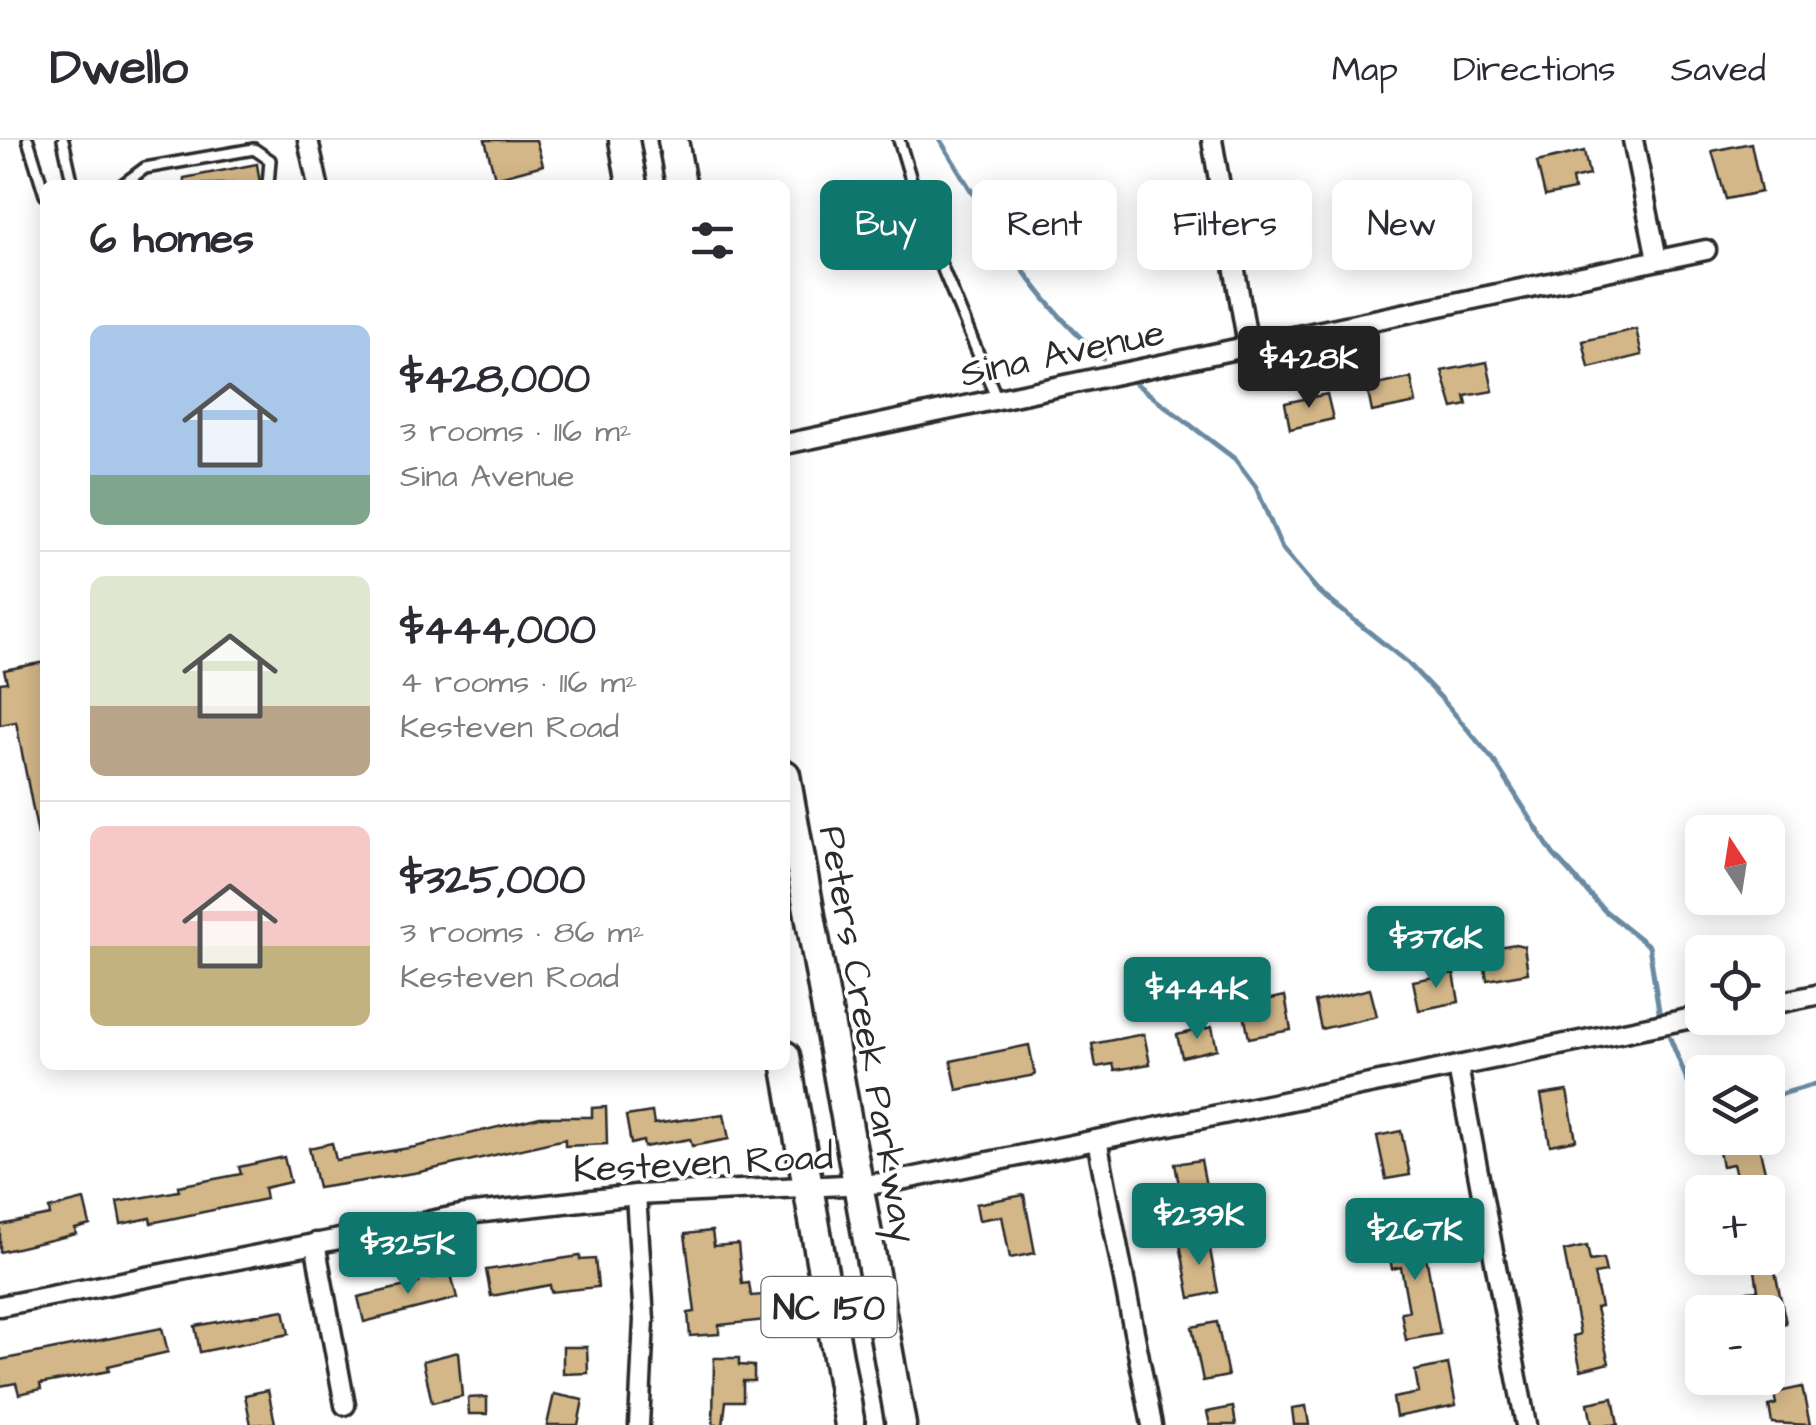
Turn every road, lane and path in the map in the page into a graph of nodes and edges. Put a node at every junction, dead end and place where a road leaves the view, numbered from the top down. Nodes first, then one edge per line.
1 (28, 140) edge
2 (63, 140) edge
3 (308, 140) edge
4 (624, 140) edge
5 (673, 140) edge
6 (899, 140) edge
7 (1212, 140) edge
8 (1633, 140) edge
9 (40, 180) edge
10 (71, 180) edge
11 (129, 180) edge
12 (268, 180) edge
13 (317, 180) edge
14 (631, 180) edge
15 (680, 180) edge
16 (1706, 250) dead end
17 (1657, 259) junction
18 (1248, 345) junction
19 (997, 399) junction
20 (790, 443) edge
21 (790, 803) edge
22 (1816, 995) edge
23 (1785, 1001) edge
24 (1685, 1020) edge
25 (1458, 1067) junction
26 (787, 1070) edge
27 (1098, 1140) junction
28 (858, 1186) junction
29 (808, 1190) junction
30 (636, 1195) junction
31 (315, 1243) junction
32 (0, 1306) edge
33 (345, 1405) dead end
34 (639, 1425) edge
35 (850, 1425) edge
36 (900, 1425) edge
37 (1152, 1425) edge
38 (1526, 1425) edge

1 - 9 lane
2 - 10 lane
3 - 13 street
4 - 14 main road
5 - 15 main road
6 - 19 lane
7 - 18 street
8 - 17 street
11 - 12 lane
16 - 17 street, Sina Avenue
17 - 18 street, Sina Avenue
18 - 19 street, Sina Avenue
19 - 20 street, Sina Avenue
21 - 28 main road, Peters Creek Parkway / NC 150
22 - 23 street
24 - 25 street, Kesteven Road
25 - 27 street, Kesteven Road
25 - 38 street
26 - 29 main road, NC 150
27 - 28 street, Kesteven Road
27 - 37 street
28 - 29 street, Kesteven Road
28 - 36 main road, Peters Creek Parkway / NC 150
29 - 30 street, Kesteven Road
29 - 35 main road, NC 150
30 - 31 street, Kesteven Road
30 - 34 street
31 - 32 street, Kesteven Road
31 - 33 street

